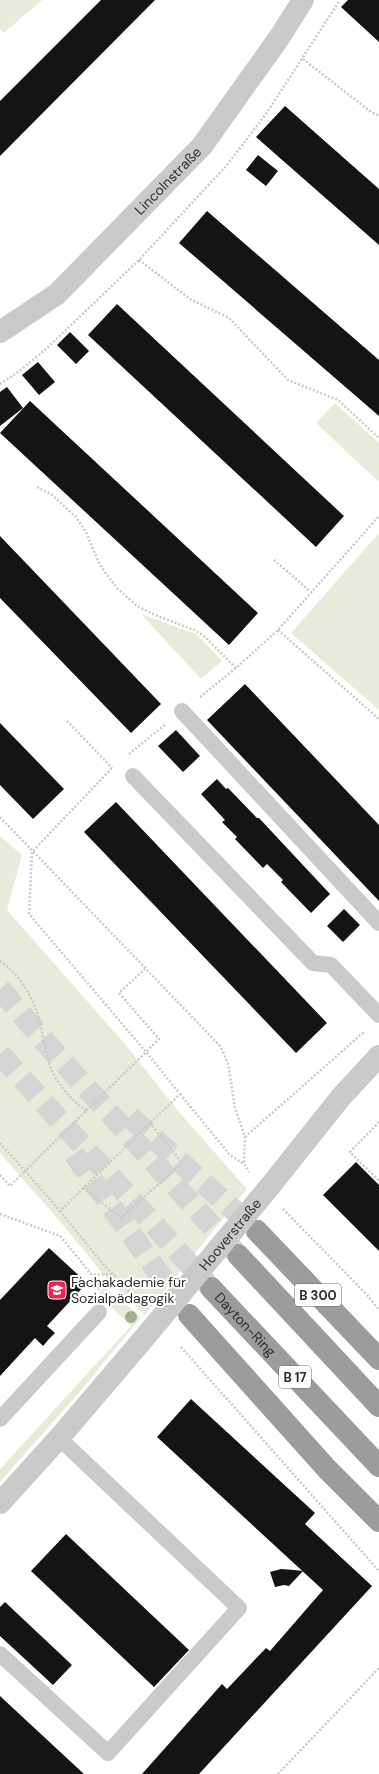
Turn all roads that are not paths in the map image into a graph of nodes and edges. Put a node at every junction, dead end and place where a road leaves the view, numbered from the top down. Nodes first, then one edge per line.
1 (303, 0) edge
2 (0, 332) edge
3 (182, 711) road end
4 (134, 776) dead end
5 (379, 923) edge
6 (379, 1015) edge
7 (379, 1056) edge
8 (257, 1231) tunnel mouth
9 (238, 1255) tunnel mouth
10 (211, 1288) tunnel mouth
11 (99, 1312) dead end
12 (189, 1315) tunnel mouth
13 (379, 1359) edge
14 (379, 1406) edge
15 (0, 1418) edge
16 (59, 1438) junction
17 (379, 1466) edge
18 (0, 1503) edge
19 (379, 1521) edge
20 (0, 1654) edge

1 - 2 street, Lincolnstraße
3 - 5 lane
4 - 6 lane
7 - 16 street, Hooverstraße, bridge
8 - 13 highway, B 300
9 - 14 highway
10 - 17 highway, Dayton-Ring / B 17
11 - 15 lane
12 - 19 highway
16 - 18 street, Hooverstraße
16 - 20 lane

